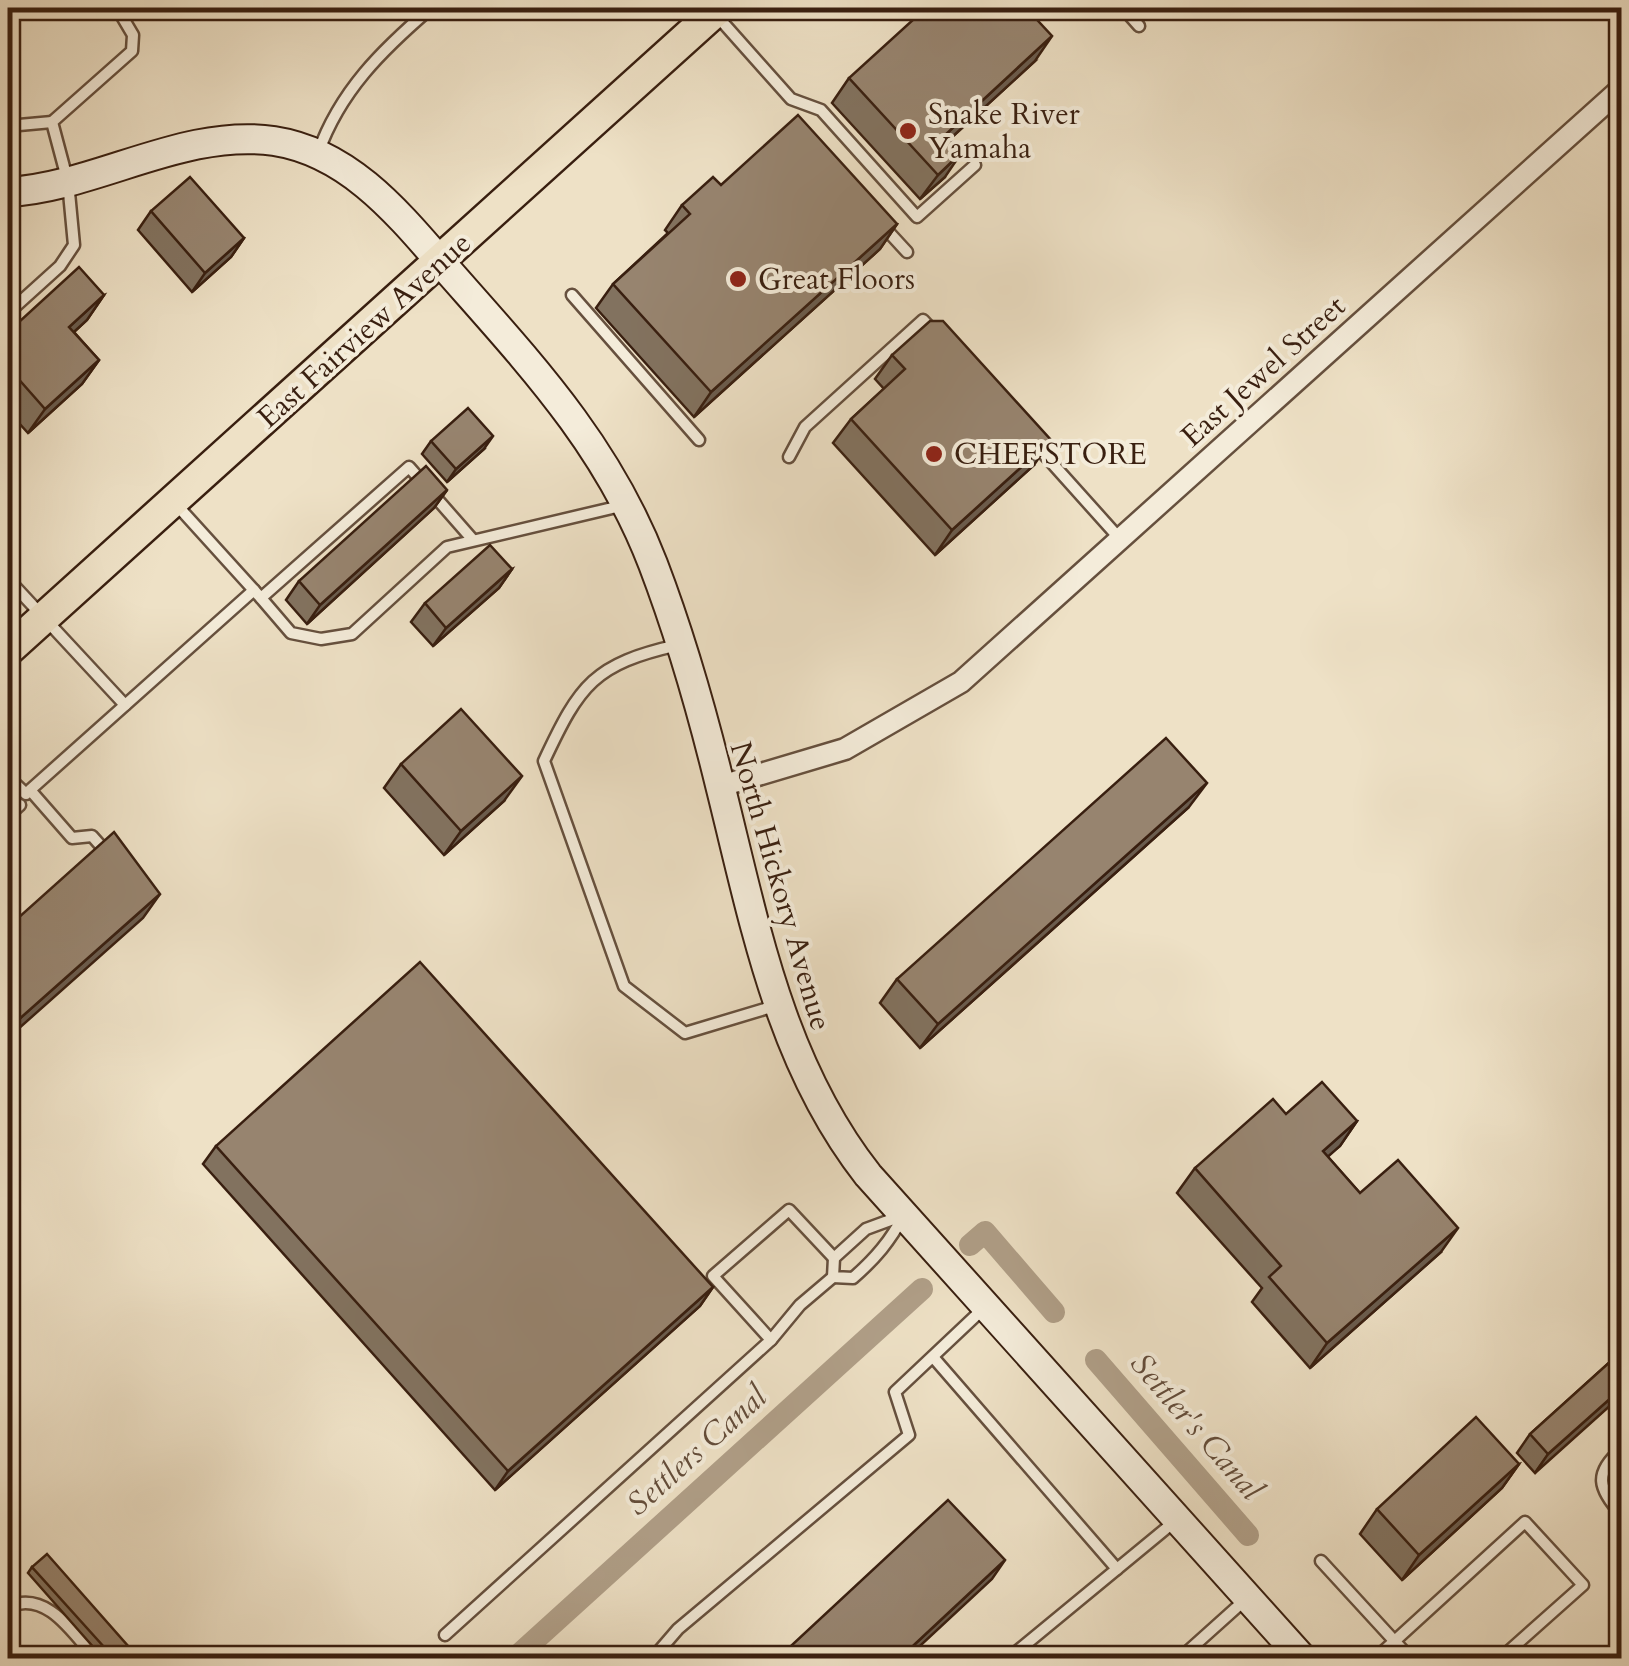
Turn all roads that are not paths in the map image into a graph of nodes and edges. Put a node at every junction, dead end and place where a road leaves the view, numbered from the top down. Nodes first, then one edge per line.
1 (117, 8) edge
2 (431, 8) edge
3 (1123, 8) edge
4 (716, 10) edge
5 (1139, 26) dead end
6 (1622, 88) edge
7 (791, 99) junction
8 (794, 115) edge
9 (52, 122) junction
10 (8, 126) edge
11 (317, 154) junction
12 (975, 164) dead end
13 (68, 182) junction
14 (8, 192) edge
15 (870, 212) edge
16 (907, 252) dead end
17 (440, 262) junction
18 (572, 296) dead end
19 (8, 313) edge
20 (948, 348) edge
21 (1022, 430) edge
22 (699, 440) dead end
23 (789, 456) dead end
24 (174, 501) junction
25 (627, 505) junction
26 (1120, 539) junction
27 (474, 540) junction
28 (8, 580) edge
29 (257, 594) junction
30 (42, 619) junction
31 (678, 645) junction
32 (8, 650) edge
33 (125, 705) junction
34 (8, 777) edge
35 (721, 786) junction
36 (8, 816) edge
37 (116, 863) edge
38 (779, 1004) junction
39 (904, 1215) junction
40 (834, 1258) junction
41 (833, 1276) junction
42 (985, 1306) junction
43 (771, 1340) junction
44 (933, 1357) junction
45 (1622, 1449) edge
46 (1622, 1515) edge
47 (1177, 1519) junction
48 (1321, 1561) dead end
49 (1117, 1569) junction
50 (1248, 1598) junction
51 (8, 1607) edge
52 (444, 1635) dead end
53 (1395, 1641) junction
54 (1187, 1652) dead end
55 (95, 1658) edge
56 (653, 1658) edge
57 (1009, 1658) edge
58 (1302, 1658) edge
59 (1376, 1658) edge
60 (1410, 1658) edge
61 (1501, 1658) edge

1 - 9 lane
2 - 11 lane
3 - 5 lane
4 - 7 lane
4 - 17 main road, East Fairview Avenue
6 - 26 street, East Jewel Street
7 - 8 lane
7 - 12 lane
9 - 10 lane
9 - 13 lane
11 - 13 street, North Hickory Avenue
11 - 17 street, North Hickory Avenue
13 - 14 street, North Hickory Avenue
13 - 19 lane
15 - 16 lane
17 - 24 main road, East Fairview Avenue
17 - 25 street, North Hickory Avenue
18 - 22 lane
20 - 23 lane
21 - 26 lane
24 - 29 lane
24 - 30 main road, East Fairview Avenue
25 - 27 lane
25 - 31 street, North Hickory Avenue
26 - 35 street, East Jewel Street
27 - 29 lane
27 - 29 lane
28 - 30 lane
29 - 33 lane
30 - 32 main road, East Fairview Avenue
30 - 33 lane
31 - 35 street, North Hickory Avenue
31 - 38 lane
33 - 37 lane
34 - 36 lane
35 - 38 street, North Hickory Avenue
38 - 39 street, North Hickory Avenue
39 - 40 lane
39 - 41 lane
39 - 42 street, North Hickory Avenue
40 - 41 lane
40 - 43 lane
41 - 43 lane
42 - 44 lane
42 - 47 street, North Hickory Avenue
43 - 52 lane
44 - 49 lane
44 - 56 lane
45 - 46 lane
47 - 49 lane
47 - 50 street, North Hickory Avenue
48 - 53 lane
49 - 57 lane
50 - 54 lane
50 - 58 street, North Hickory Avenue
51 - 55 lane
53 - 59 lane
53 - 60 lane
53 - 61 lane

